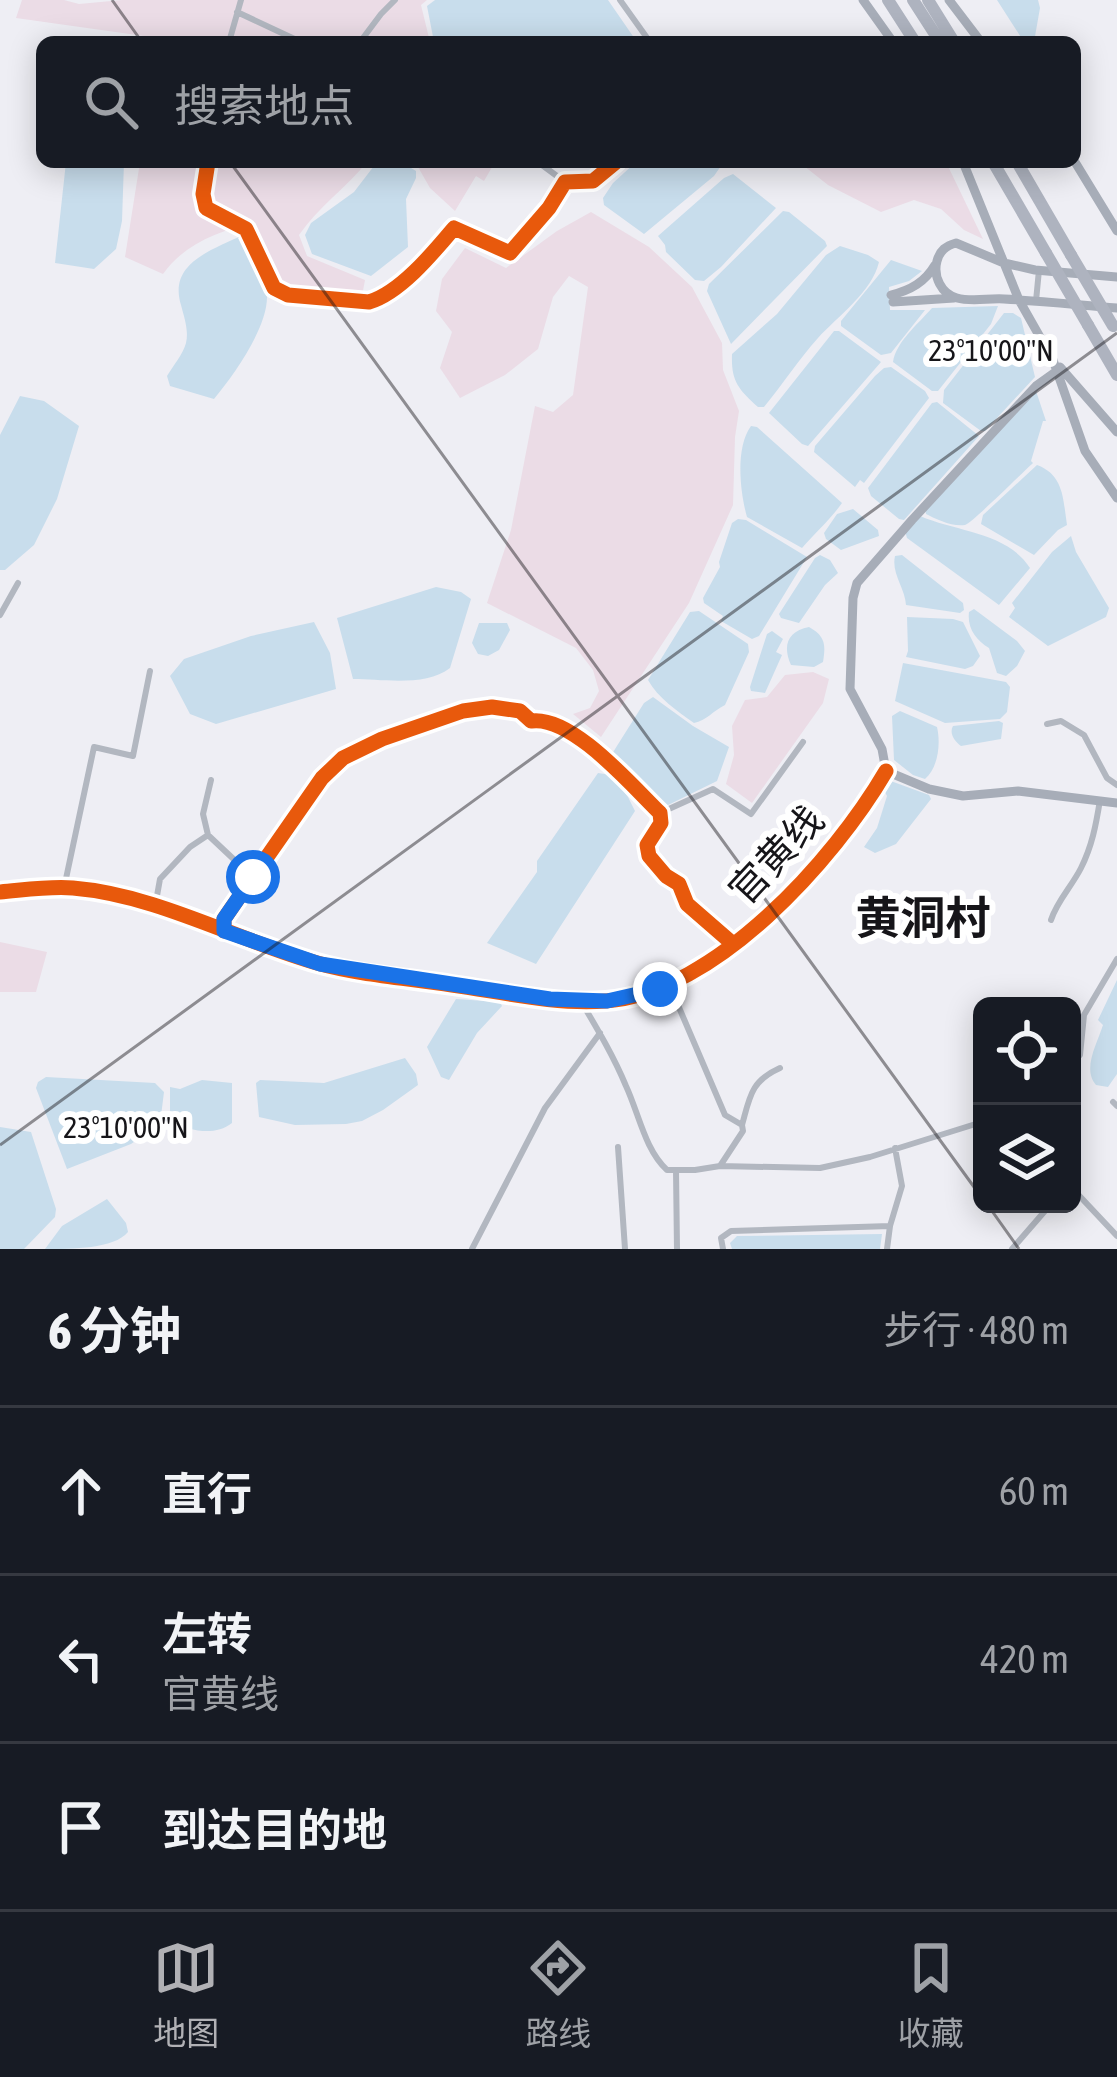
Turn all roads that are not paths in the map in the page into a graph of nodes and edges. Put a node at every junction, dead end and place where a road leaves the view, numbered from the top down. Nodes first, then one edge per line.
1 (241, 0) edge
2 (395, 0) edge
3 (620, 0) edge
4 (863, 0) edge
5 (888, 0) edge
6 (913, 0) edge
7 (928, 0) edge
8 (949, 0) edge
9 (237, 12) junction
10 (231, 36) edge
11 (288, 36) edge
12 (365, 36) edge
13 (646, 36) edge
14 (889, 36) edge
15 (911, 36) edge
16 (936, 36) edge
17 (950, 36) edge
18 (976, 36) edge
19 (207, 168) edge
20 (546, 168) edge
21 (609, 168) edge
22 (965, 168) edge
23 (996, 168) edge
24 (1021, 168) edge
25 (1079, 168) edge
26 (565, 182) junction
27 (1117, 231) edge
28 (938, 260) junction
29 (1004, 263) junction
30 (1039, 270) junction
31 (1117, 277) edge
32 (955, 298) junction
33 (1019, 300) junction
34 (1036, 301) junction
35 (1117, 308) edge
36 (1115, 330) edge
37 (1049, 353) junction
38 (1057, 371) junction
39 (1117, 376) edge
40 (1117, 432) edge
41 (1117, 498) edge
42 (18, 584) dead end
43 (0, 615) edge
44 (150, 671) dead end
45 (1047, 724) dead end
46 (802, 742) dead end
47 (886, 771) junction
48 (211, 780) dead end
49 (1117, 785) edge
50 (1100, 800) junction
51 (1117, 803) edge
52 (660, 813) junction
53 (208, 836) junction
54 (258, 870) junction
55 (64, 888) junction
56 (0, 892) edge
57 (155, 907) junction
58 (1051, 920) dead end
59 (224, 931) junction
60 (733, 944) junction
61 (1117, 959) edge
62 (669, 983) junction
63 (580, 1000) junction
64 (600, 1033) junction
65 (1081, 1045) edge
66 (780, 1068) dead end
67 (742, 1125) junction
68 (973, 1125) edge
69 (618, 1147) dead end
70 (895, 1148) junction
71 (720, 1166) junction
72 (676, 1170) junction
73 (1081, 1198) edge
74 (1043, 1213) edge
75 (890, 1226) junction
76 (1117, 1236) edge
77 (472, 1249) edge
78 (625, 1249) edge
79 (677, 1249) edge
80 (723, 1249) edge
81 (887, 1249) edge
82 (1012, 1249) edge

1 - 9 street
2 - 12 street
3 - 13 street
4 - 14 street
5 - 15 highway
6 - 16 highway
7 - 17 highway
8 - 18 street
9 - 10 street
9 - 11 street
19 - 26 street
20 - 26 street
21 - 26 street
22 - 29 street
23 - 39 highway, bridge
24 - 36 highway, bridge
25 - 27 street
28 - 29 street
28 - 32 street
28 - 32 street
29 - 30 street
29 - 33 street
30 - 31 street
30 - 34 street
32 - 33 street
33 - 34 street
33 - 37 street
34 - 35 street
37 - 38 street
37 - 40 street
38 - 41 street
38 - 47 street
42 - 43 street
44 - 55 street
45 - 49 street
46 - 52 street
47 - 50 street
47 - 60 street, 官黄线
48 - 53 street
50 - 51 street
50 - 58 street
52 - 54 street
52 - 60 street
53 - 54 street
53 - 57 street
54 - 59 street
55 - 56 street, 官黄线
55 - 57 street, 官黄线
57 - 59 street, 官黄线
59 - 63 street, 官黄线
60 - 62 street, 官黄线
61 - 65 street
62 - 63 street, 官黄线
62 - 67 street
63 - 64 street
64 - 72 street
64 - 77 street
66 - 67 street
67 - 71 street
68 - 70 street
69 - 78 street
70 - 71 street
70 - 75 street
71 - 72 street
72 - 79 street
73 - 76 street
74 - 82 street
75 - 80 street
75 - 81 street

